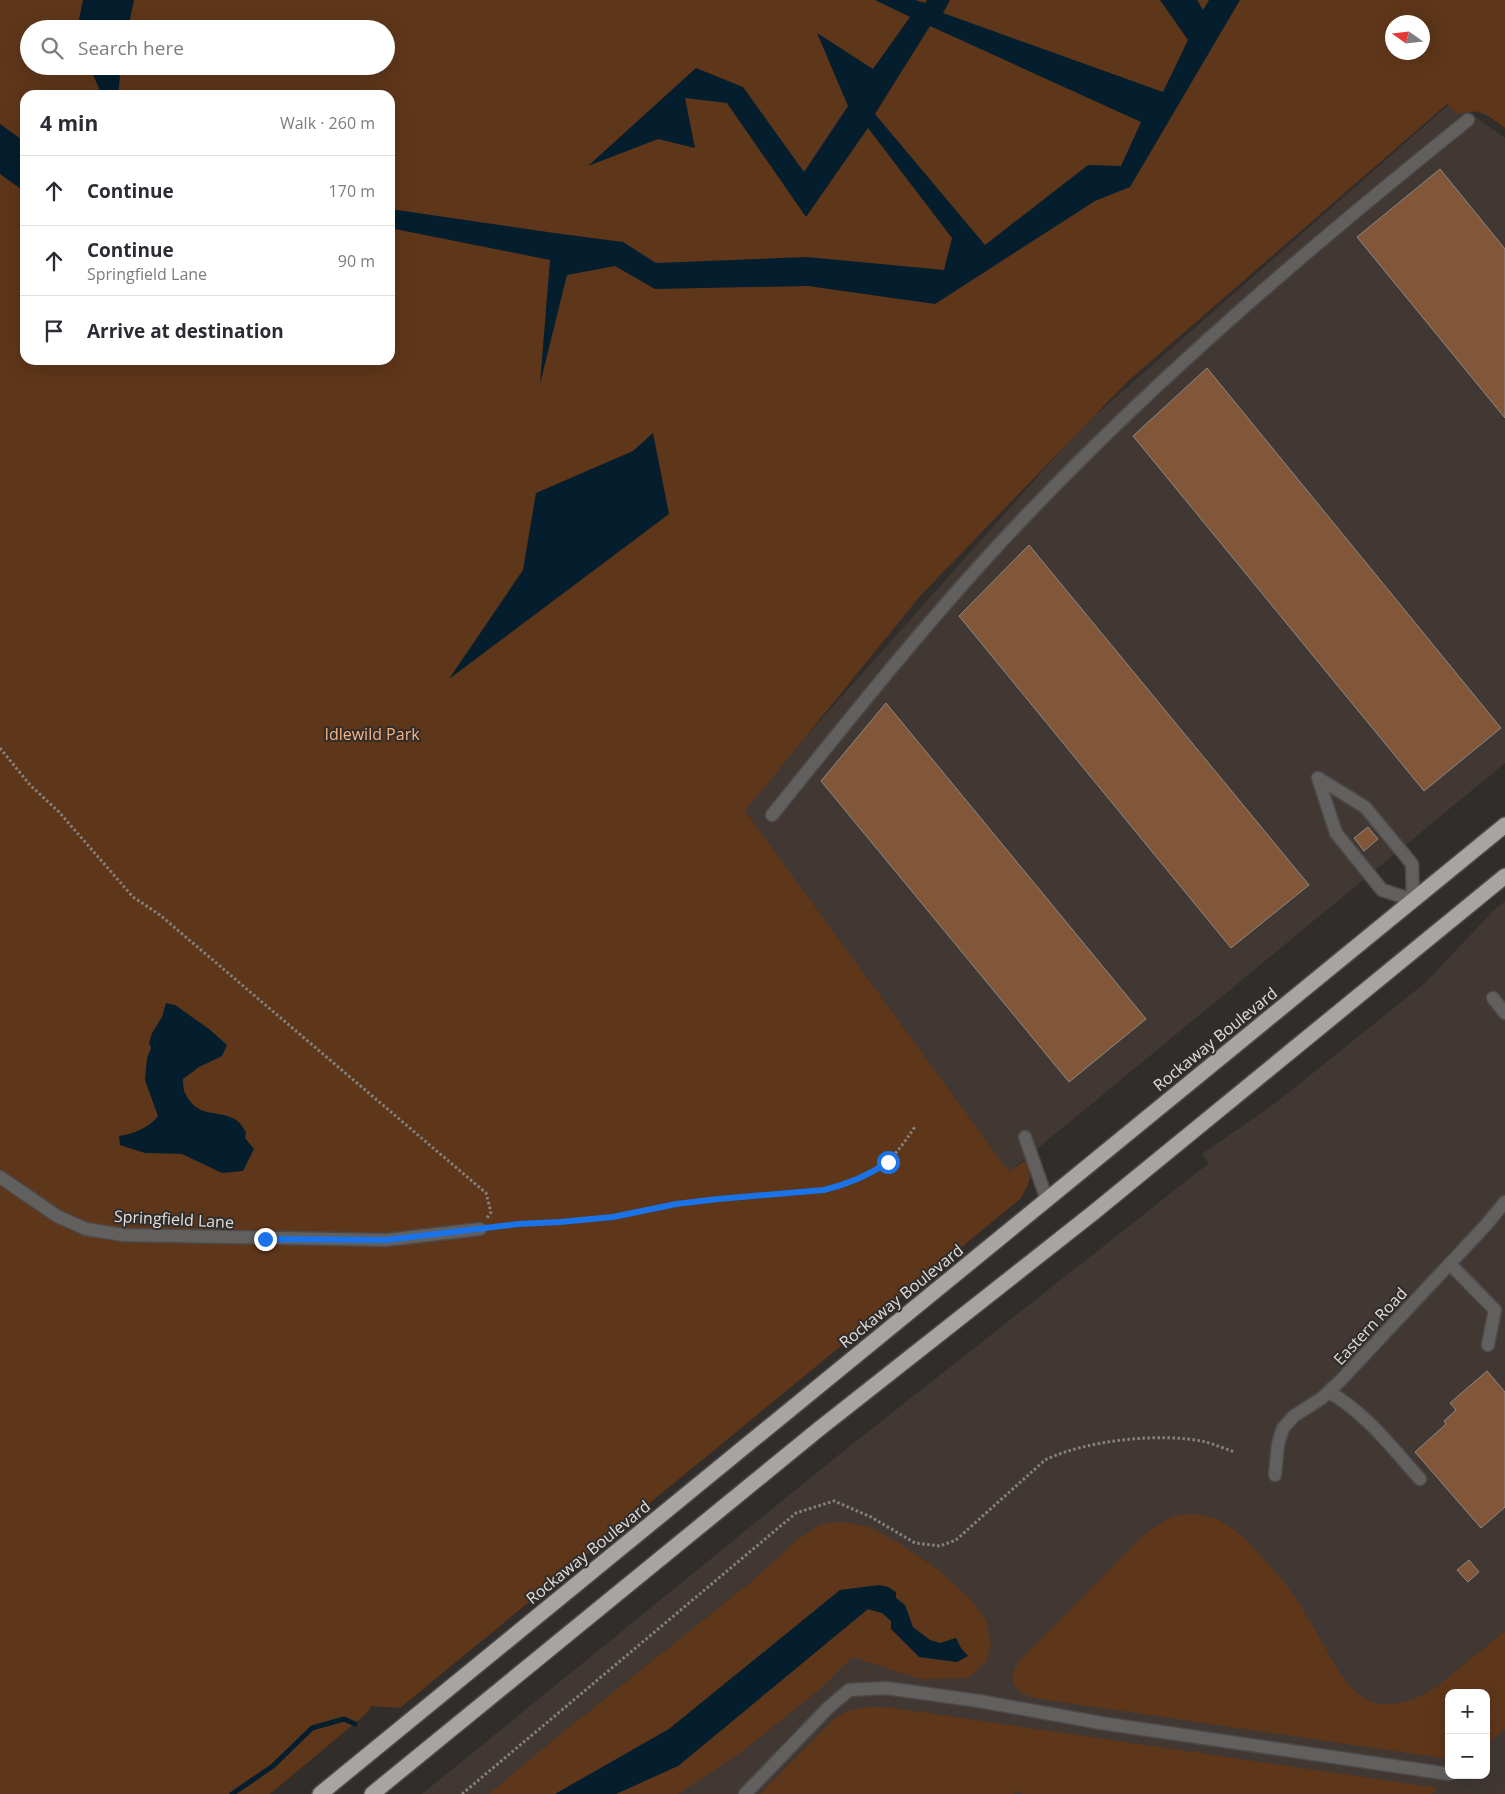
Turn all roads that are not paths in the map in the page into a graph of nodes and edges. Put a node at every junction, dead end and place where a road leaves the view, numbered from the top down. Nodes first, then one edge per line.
1 (1468, 120) dead end
2 (772, 815) dead end
3 (1505, 825) edge
4 (1505, 876) edge
5 (1413, 900) junction
6 (1493, 998) dead end
7 (1505, 1013) edge
8 (1025, 1138) dead end
9 (0, 1177) edge
10 (1047, 1200) junction
11 (1505, 1202) edge
12 (480, 1229) road end
13 (1450, 1264) junction
14 (1488, 1345) dead end
15 (1329, 1392) junction
16 (1275, 1475) dead end
17 (1420, 1479) dead end
18 (1445, 1773) edge
19 (320, 1794) edge
20 (372, 1794) edge
21 (745, 1794) edge

1 - 2 street
3 - 5 highway, Rockaway Boulevard
4 - 20 highway
5 - 5 street
5 - 10 highway, Rockaway Boulevard
6 - 7 street
8 - 10 street
9 - 12 street, Springfield Lane
10 - 19 highway, Rockaway Boulevard
11 - 13 street, Eastern Road
13 - 14 street
13 - 15 street, Eastern Road
15 - 16 street, Eastern Road
15 - 17 street
18 - 21 street

